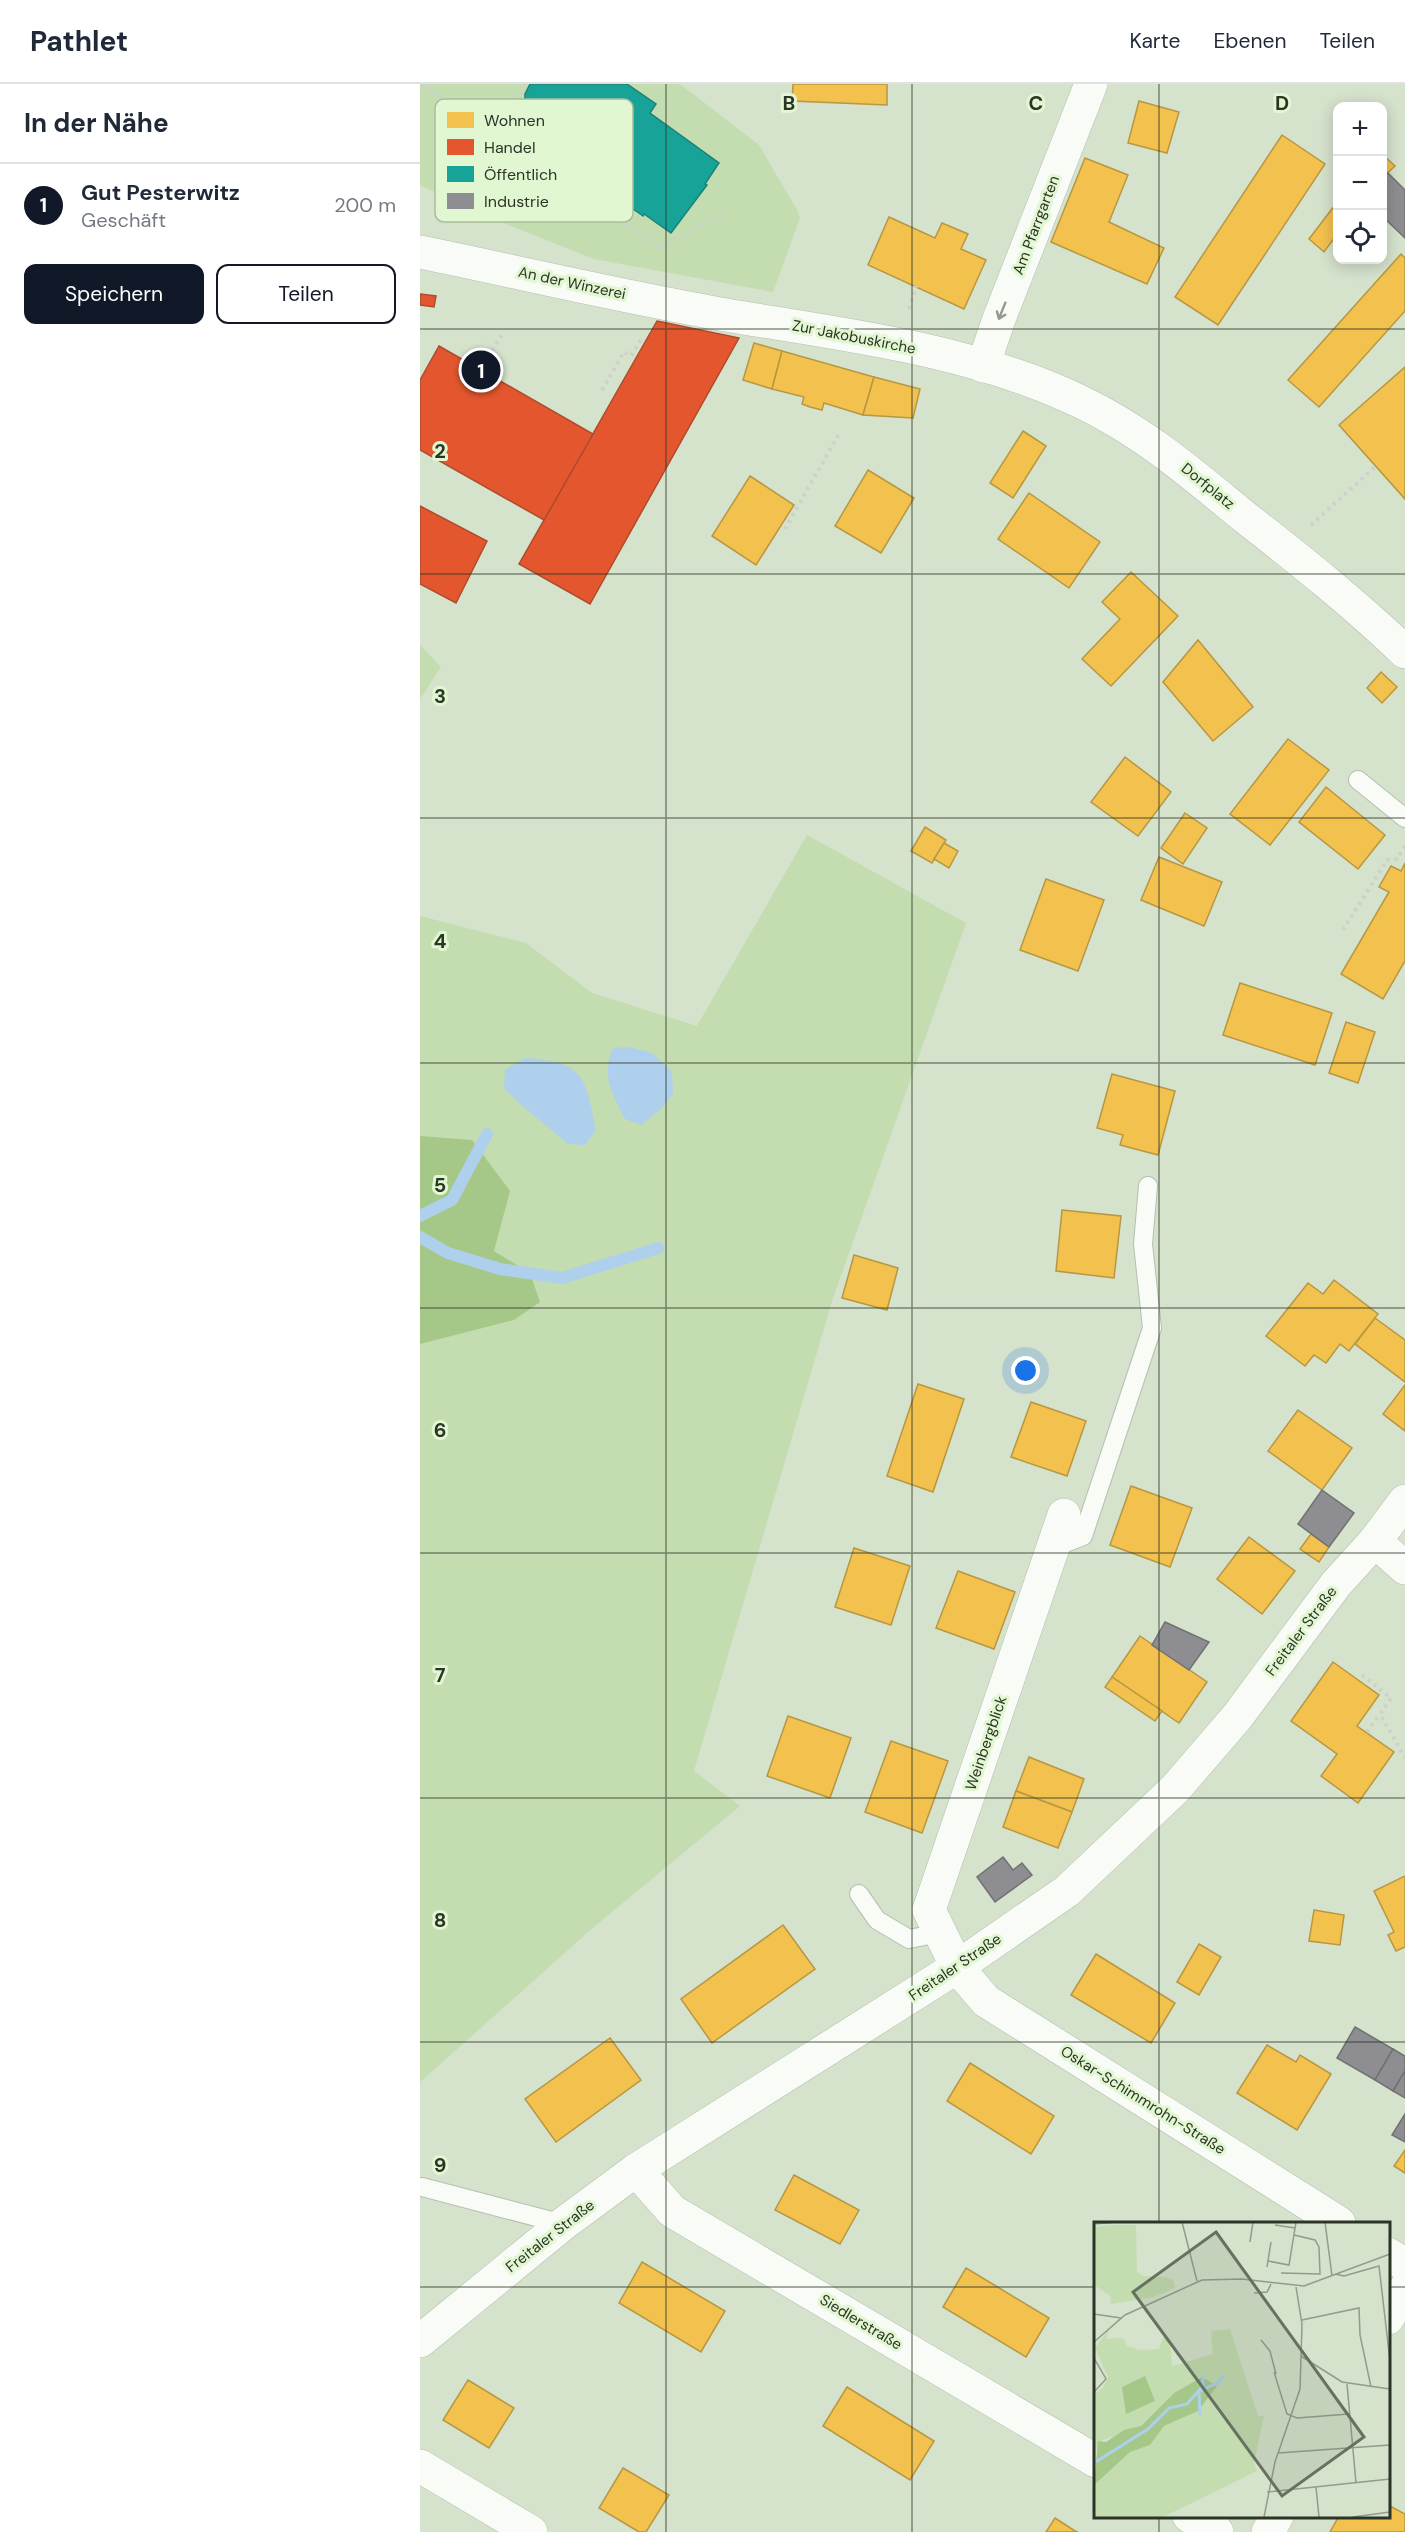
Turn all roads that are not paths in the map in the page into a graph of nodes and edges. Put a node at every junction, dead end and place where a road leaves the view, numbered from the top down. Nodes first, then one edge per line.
1 (1091, 84) edge
2 (420, 252) edge
3 (724, 314) joint
4 (983, 366) junction
5 (1405, 652) edge
6 (1358, 780) dead end
7 (1405, 818) edge
8 (1148, 1186) dead end
9 (1405, 1501) edge
10 (1064, 1515) dead end
11 (1375, 1540) junction
12 (1052, 1548) junction
13 (1405, 1568) edge
14 (859, 1894) dead end
15 (940, 1933) junction
16 (957, 1967) junction
17 (636, 2170) junction
18 (422, 2187) dead end
19 (1337, 2222) edge
20 (563, 2224) junction
21 (1390, 2255) edge
22 (1405, 2265) edge
23 (1405, 2289) edge
24 (1390, 2316) edge
25 (420, 2341) edge
26 (1094, 2460) edge
27 (420, 2466) edge
28 (1191, 2517) edge
29 (1276, 2517) edge
30 (531, 2532) edge
31 (1217, 2532) edge
32 (1268, 2532) edge

1 -> 4 street, Am Pfarrgarten
2 - 3 street, An der Winzerei
3 - 4 street, Zur Jakobuskirche
4 - 5 street, Dorfplatz
6 - 7 lane
8 - 12 lane
9 - 11 street, Freitaler Straße
10 - 12 street, Weinbergblick
11 - 13 street
11 - 16 street, Freitaler Straße
12 - 15 street, Weinbergblick
14 - 15 lane
15 - 16 street, Weinbergblick
16 - 17 street, Freitaler Straße
16 - 19 street, Oskar-Schimmrohn-Straße
17 - 20 street, Freitaler Straße
17 - 26 street, Siedlerstraße
18 - 20 lane
20 - 25 street, Freitaler Straße
21 - 22 street
23 - 24 street
27 - 30 street
28 - 31 street
29 - 32 street

